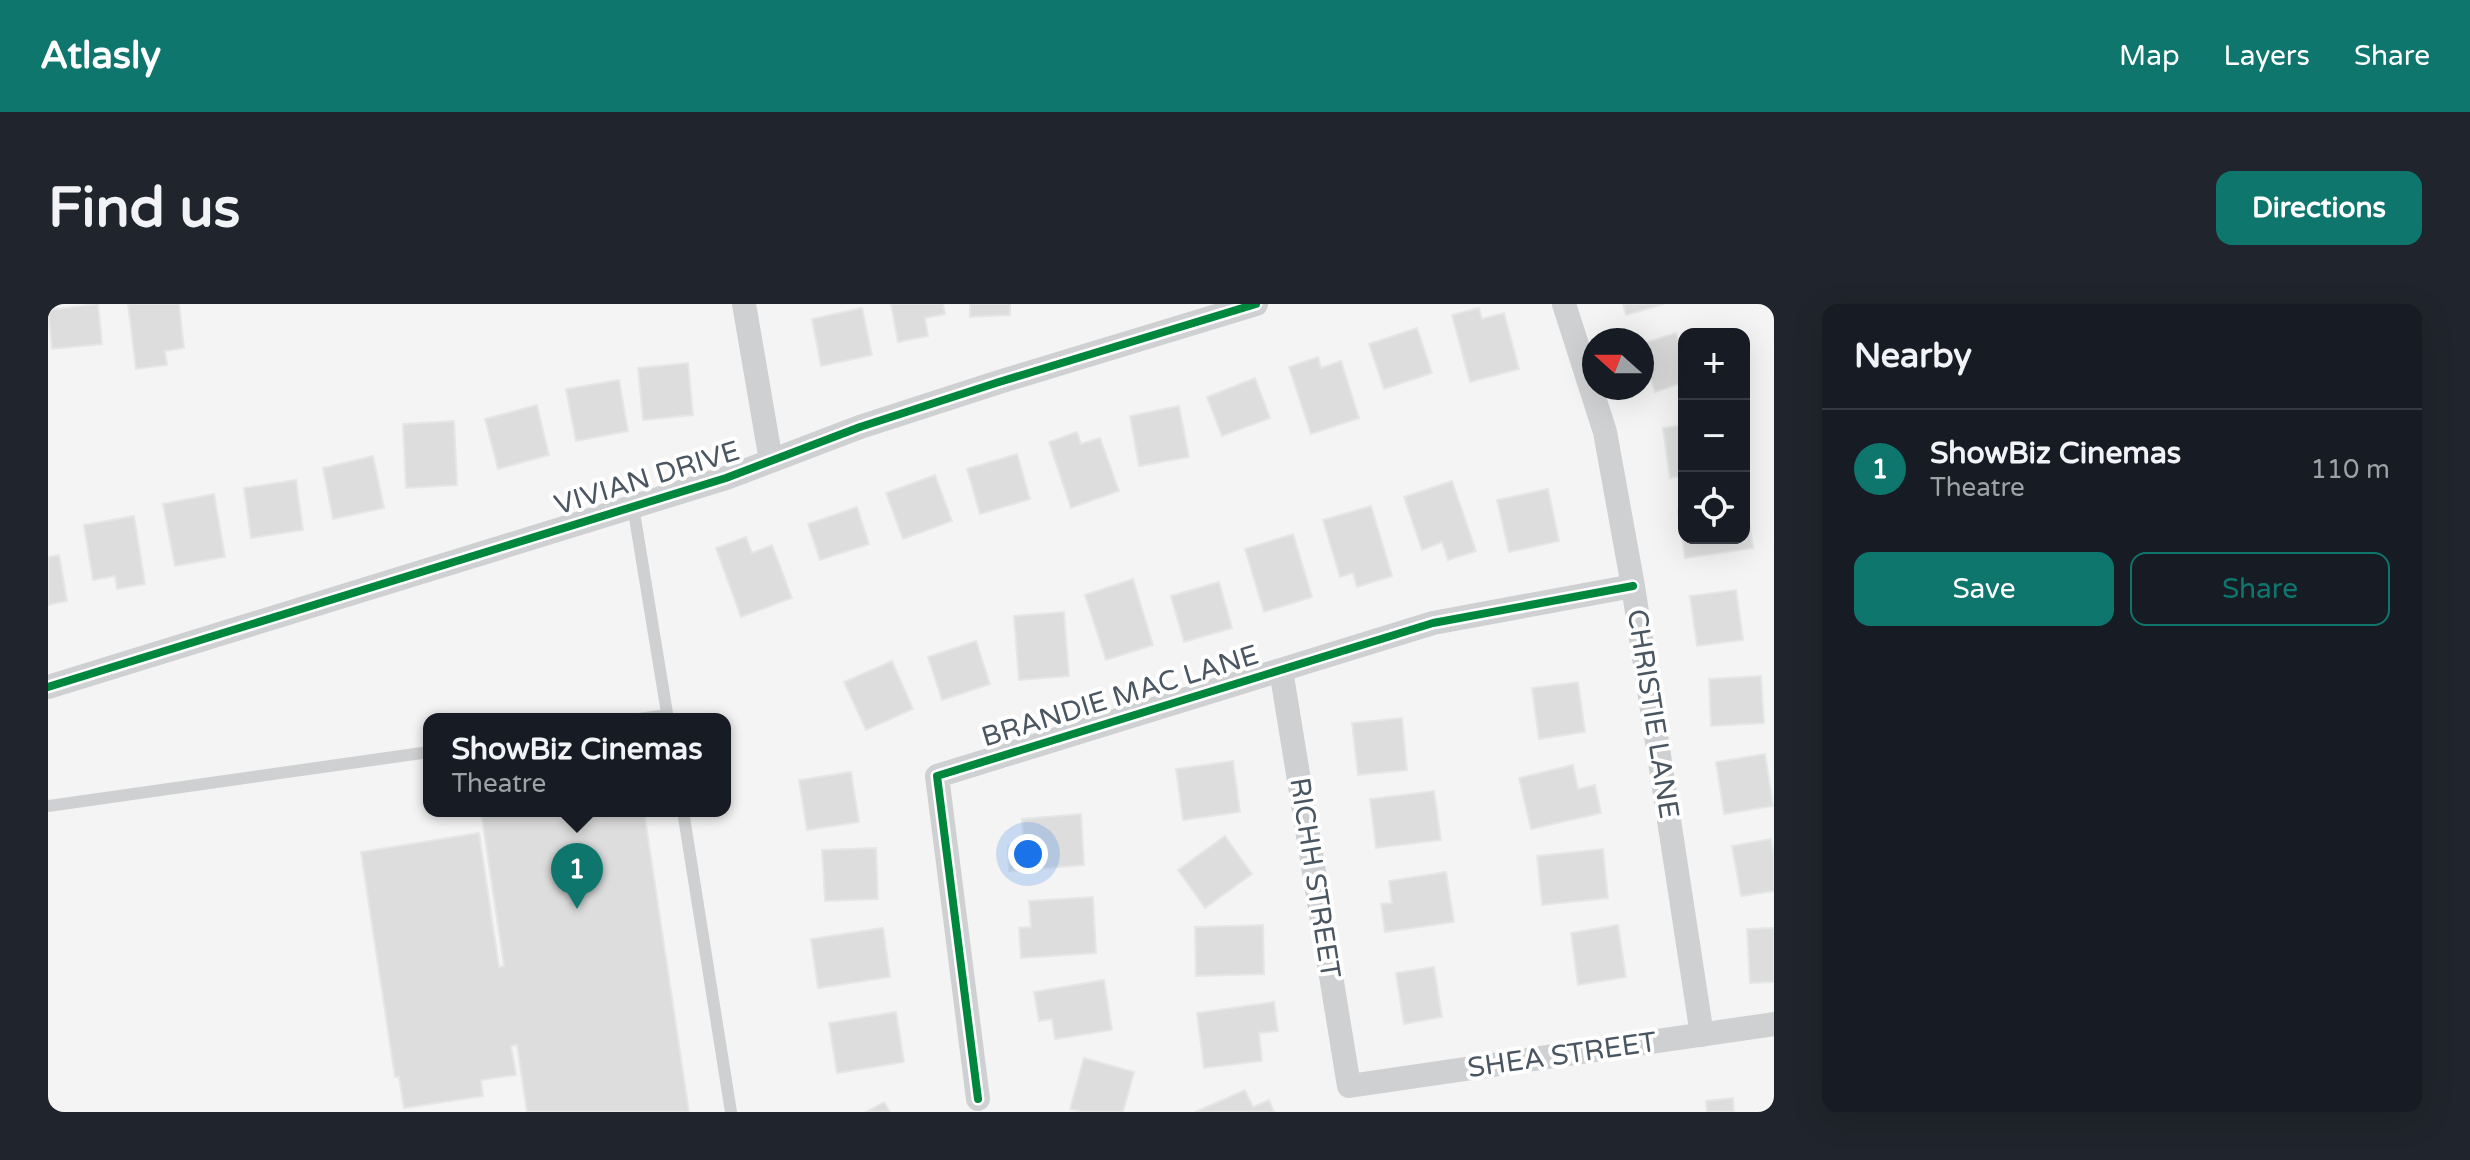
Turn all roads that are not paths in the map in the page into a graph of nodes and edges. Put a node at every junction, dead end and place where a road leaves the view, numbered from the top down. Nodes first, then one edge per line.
1 (744, 304) edge
2 (1256, 304) edge
3 (1564, 304) edge
4 (771, 461) junction
5 (633, 506) junction
6 (1633, 586) junction
7 (1281, 670) junction
8 (48, 687) edge
9 (666, 713) edge
10 (423, 753) edge
11 (48, 806) edge
12 (684, 817) edge
13 (1774, 1024) edge
14 (1702, 1035) junction
15 (1349, 1086) joint
16 (978, 1099) dead end
17 (731, 1112) edge

1 - 4 street
2 - 4 street, VIVIAN DRIVE
3 - 6 street, CHRISTIE LANE
4 - 5 street, VIVIAN DRIVE
5 - 8 street, VIVIAN DRIVE
5 - 9 lane
6 - 7 street, BRANDIE MAC LANE
6 - 14 street, CHRISTIE LANE
7 - 15 street, RICHH STREET
7 - 16 street, BRANDIE MAC LANE
10 - 11 lane
12 - 17 lane
13 - 14 street, SHEA STREET
14 - 15 street, SHEA STREET

